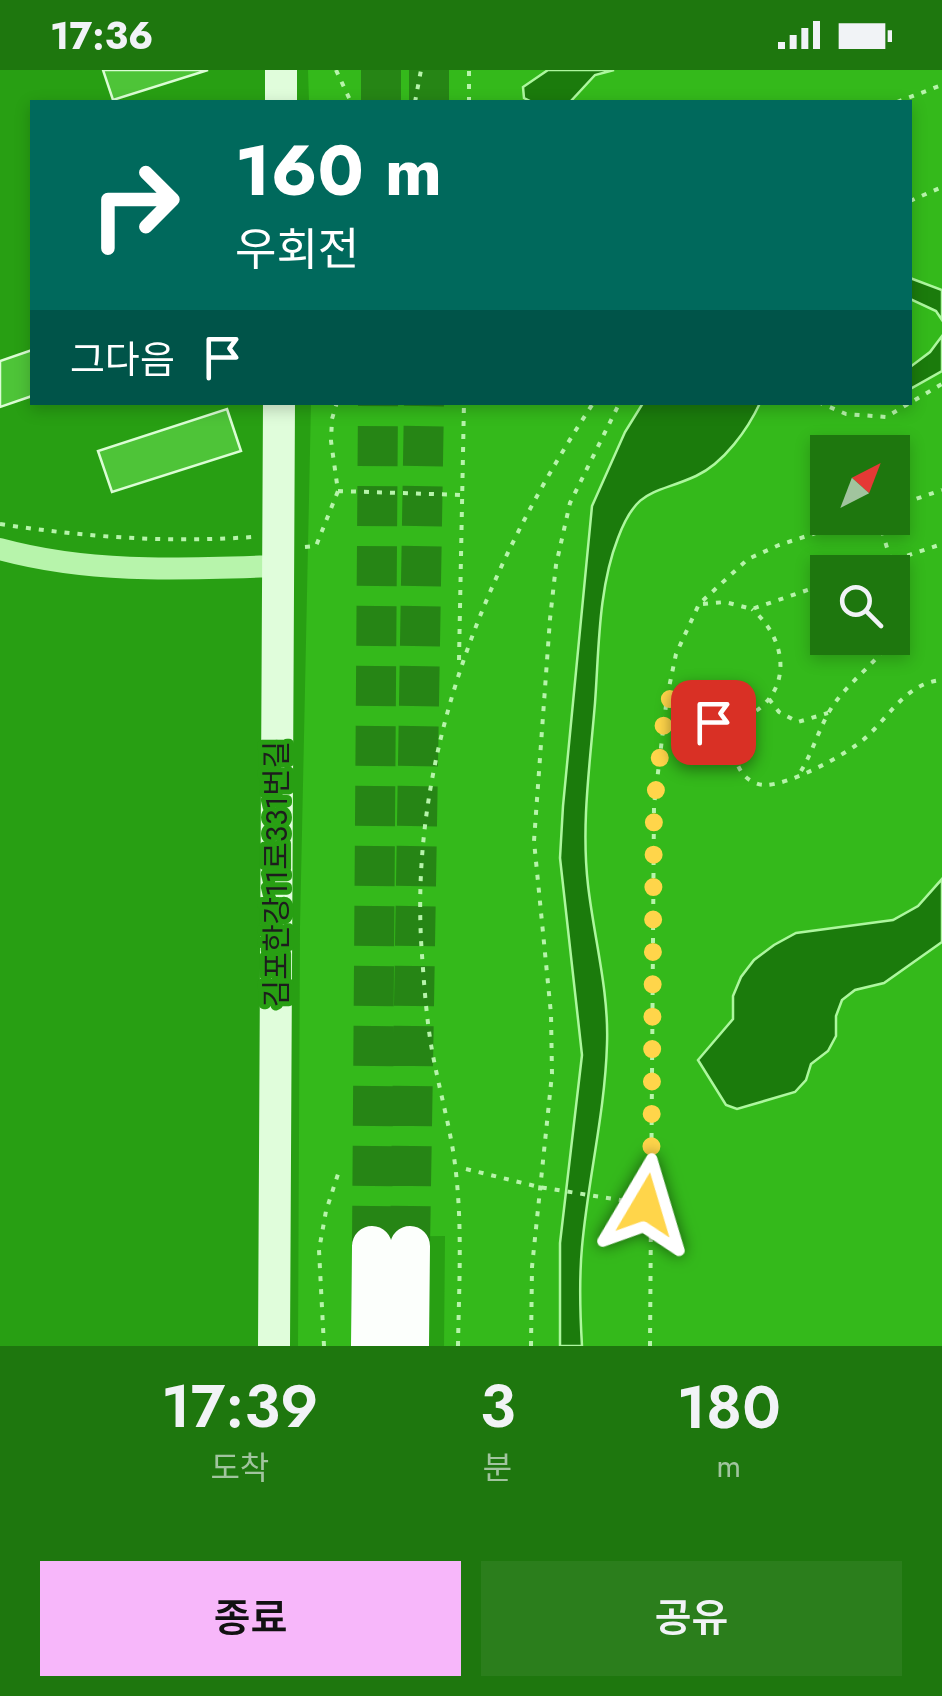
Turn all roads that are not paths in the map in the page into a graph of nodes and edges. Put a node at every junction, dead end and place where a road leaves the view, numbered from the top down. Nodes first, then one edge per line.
1 (281, 70) edge
2 (281, 100) edge
3 (279, 405) edge
4 (0, 549) edge
5 (278, 566) junction
6 (274, 1346) edge
7 (371, 1346) edge
8 (409, 1346) edge

1 - 2 main road
3 - 5 main road, 김포한강11로331번길
4 - 5 street
5 - 6 main road, 김포한강11로331번길
7 - 8 highway

